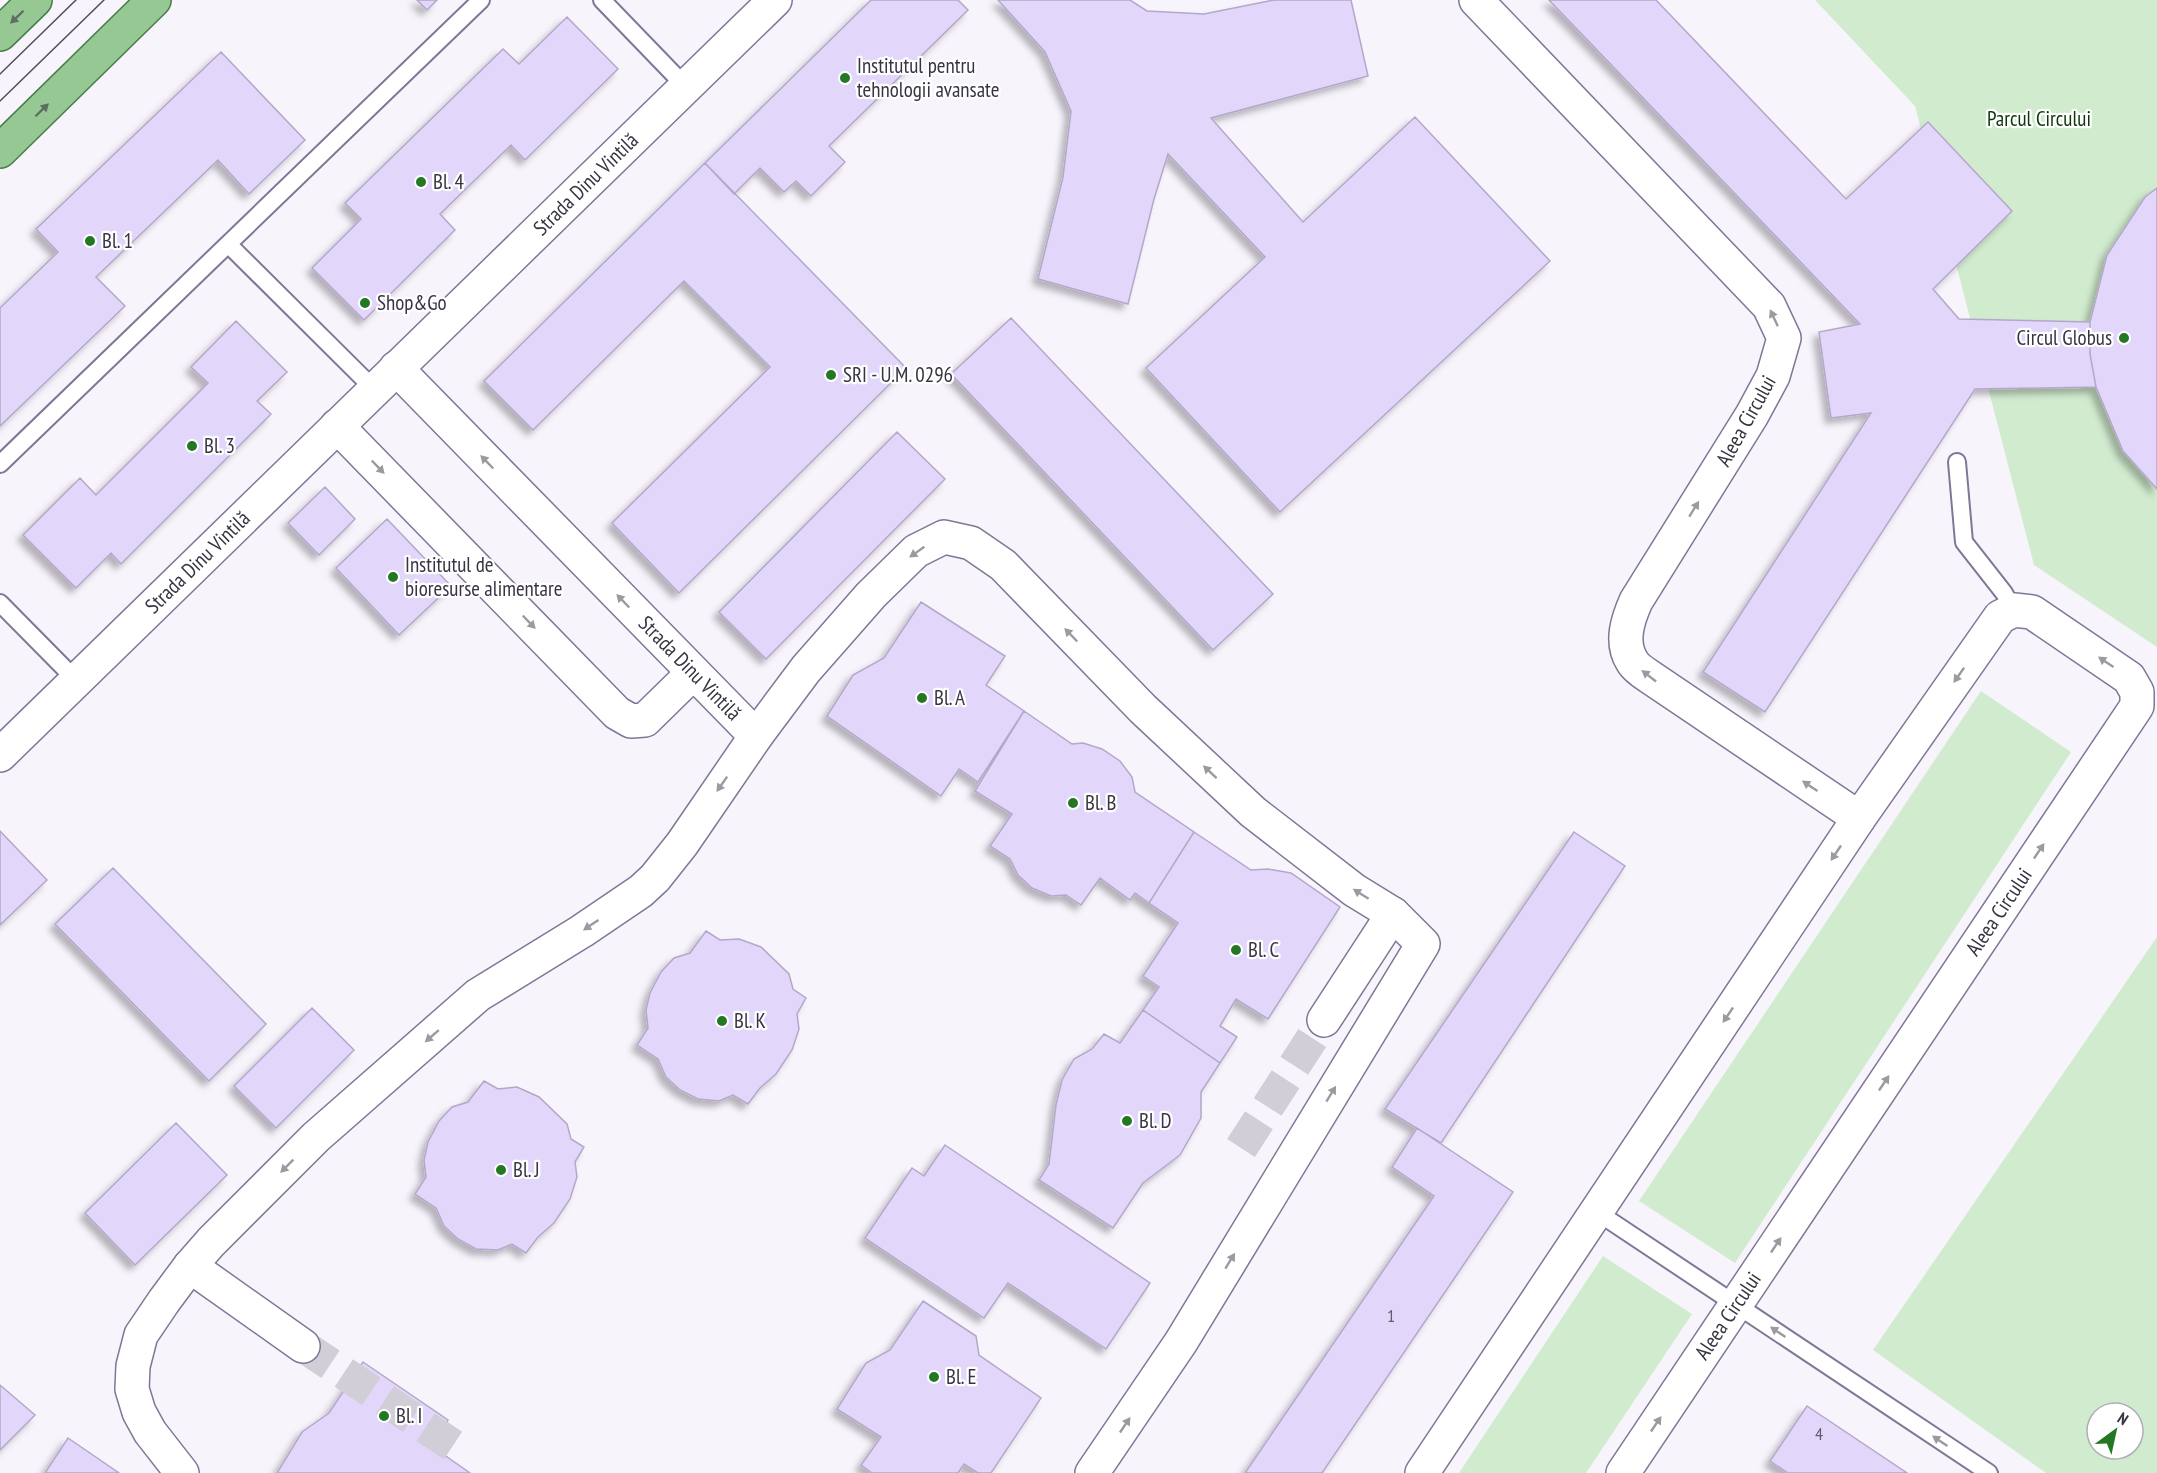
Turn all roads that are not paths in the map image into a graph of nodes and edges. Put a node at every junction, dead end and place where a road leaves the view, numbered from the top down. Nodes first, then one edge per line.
1 (35, 0) edge
2 (154, 0) edge
3 (481, 0) edge
4 (602, 0) edge
5 (775, 0) edge
6 (1476, 0) edge
7 (0, 34) edge
8 (687, 88) junction
9 (0, 151) edge
10 (228, 244) junction
11 (385, 379) junction
12 (337, 426) junction
13 (1957, 462) dead end
14 (0, 464) edge
15 (0, 603) edge
16 (2014, 610) junction
17 (693, 673) junction
18 (76, 680) junction
19 (756, 736) junction
20 (0, 755) edge
21 (1859, 818) junction
22 (1394, 914) junction
23 (1323, 1020) tunnel mouth
24 (1596, 1212) junction
25 (190, 1266) junction
26 (1736, 1304) junction
27 (303, 1346) tunnel mouth
28 (182, 1473) edge
29 (1092, 1473) edge
30 (1422, 1473) edge
31 (1623, 1473) edge
32 (1989, 1473) edge

1 -> 7 main road
9 -> 2 main road
3 - 10 lane
4 - 8 lane
5 - 8 street, Strada Dinu Vintilă
21 -> 6 street, Aleea Circului
8 - 11 street, Strada Dinu Vintilă
10 - 11 lane
10 - 14 lane
11 - 12 street, Strada Dinu Vintilă
17 -> 11 street, Strada Dinu Vintilă
12 -> 17 street
12 - 18 street, Strada Dinu Vintilă
13 - 16 lane
15 - 18 lane
16 -> 21 street
26 -> 16 street, Aleea Circului
17 - 19 street, Strada Dinu Vintilă
18 - 20 street, Strada Dinu Vintilă
22 -> 19 street
19 -> 25 street
21 -> 24 street
22 - 23 street
29 -> 22 street
24 - 26 lane
24 - 30 street
25 - 27 street
25 - 28 street
31 -> 26 street, Aleea Circului
32 -> 26 lane

